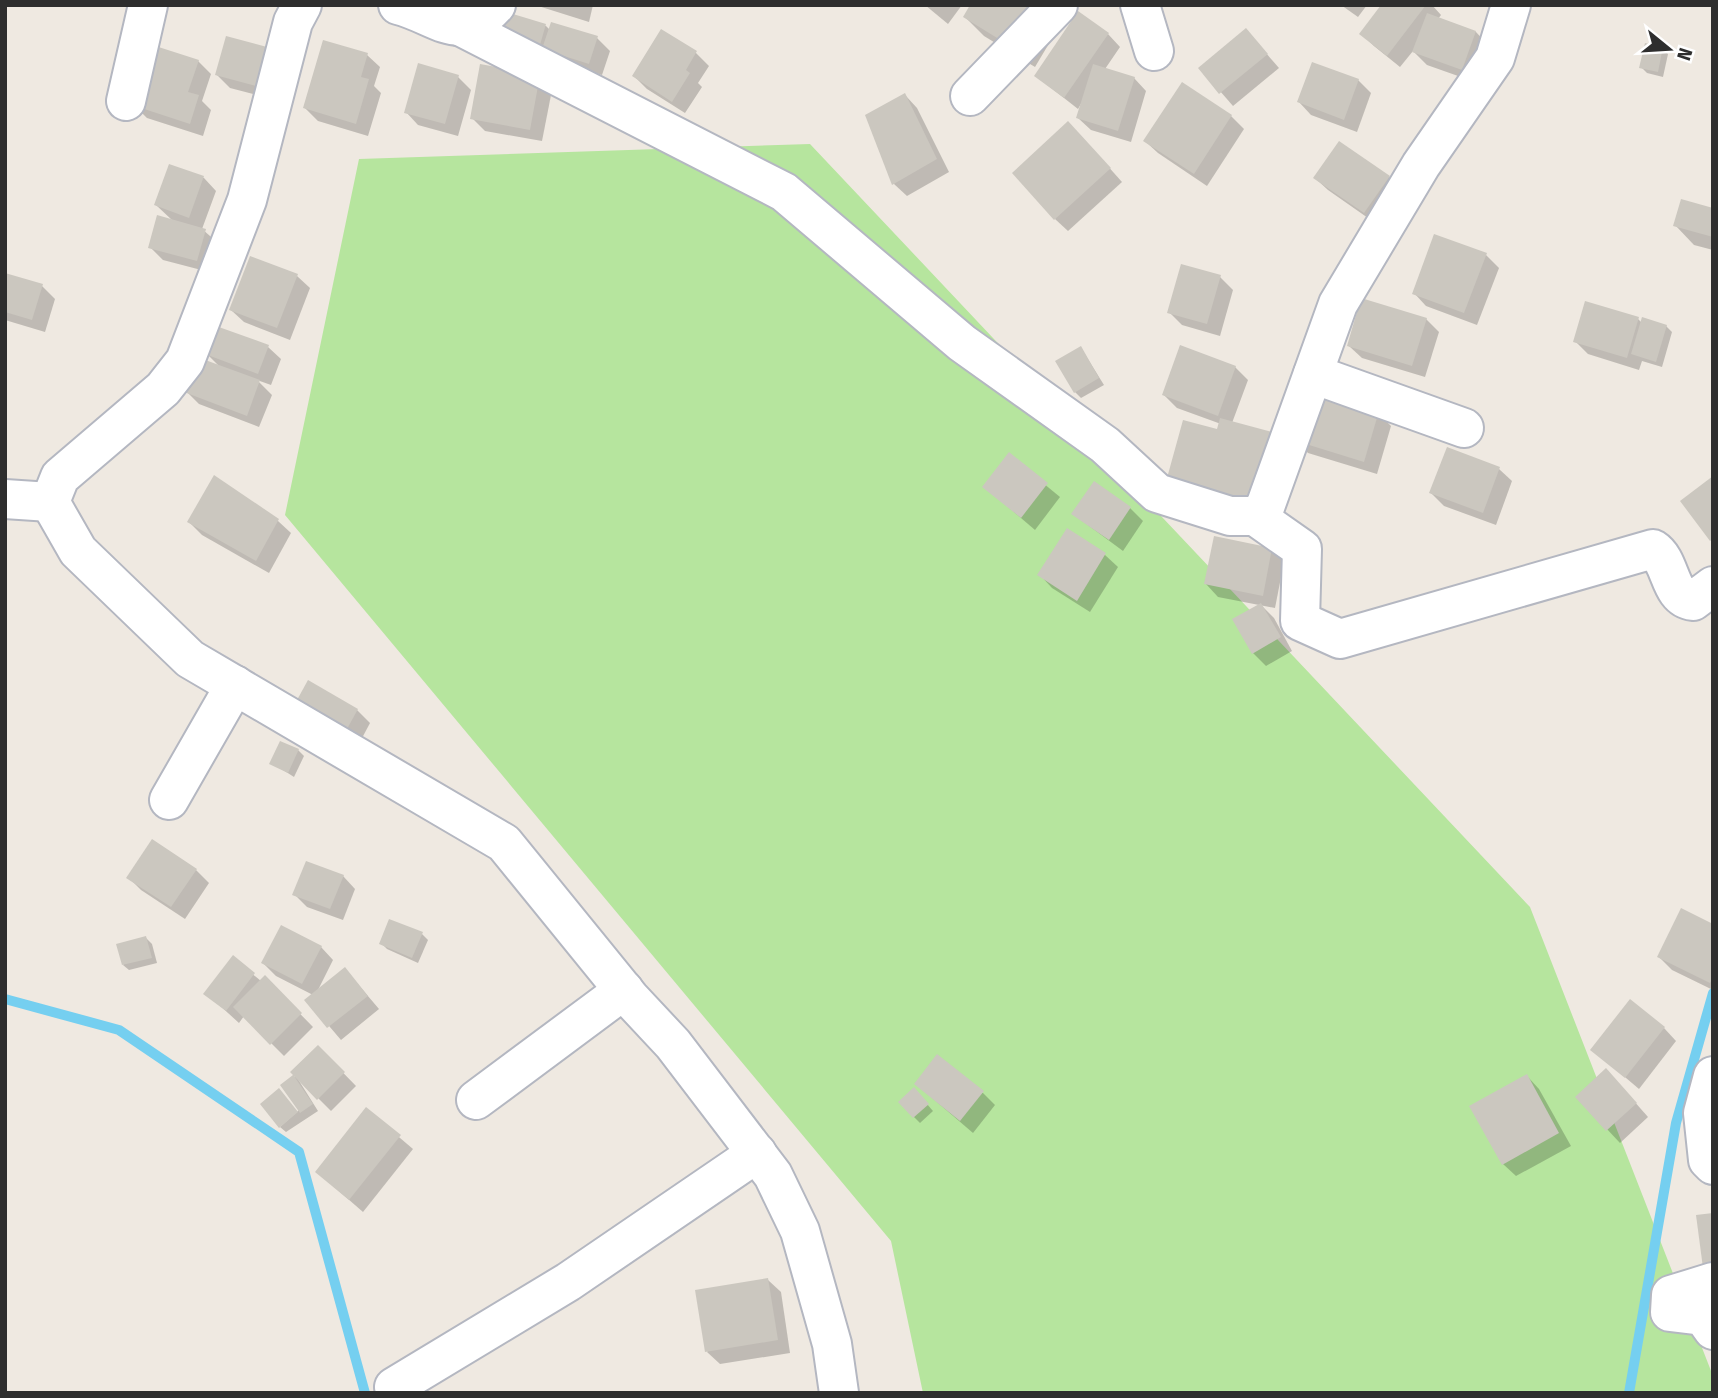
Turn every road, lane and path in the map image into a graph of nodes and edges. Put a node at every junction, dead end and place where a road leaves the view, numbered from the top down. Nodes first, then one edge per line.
1 (148, 5) edge
2 (302, 5) edge
3 (398, 5) edge
4 (496, 5) edge
5 (1058, 5) edge
6 (1140, 5) edge
7 (1511, 5) edge
8 (463, 27) junction
9 (1154, 51) dead end
10 (970, 96) dead end
11 (126, 101) dead end
12 (1313, 374) junction
13 (1464, 428) dead end
14 (5, 499) edge
15 (50, 502) junction
16 (1255, 516) junction
17 (1713, 586) edge
18 (235, 685) junction
19 (169, 800) dead end
20 (624, 990) junction
21 (1713, 1076) edge
22 (476, 1100) dead end
23 (757, 1153) junction
24 (1713, 1165) edge
25 (1713, 1282) edge
26 (1713, 1330) edge
27 (394, 1387) dead end
28 (839, 1393) edge

1 - 11 street
2 - 15 street
3 - 8 street
4 - 8 street
5 - 10 street
6 - 9 street
7 - 12 street
8 - 16 street
12 - 13 street
12 - 16 street
14 - 15 street
15 - 18 street
16 - 17 street
18 - 19 street
18 - 20 street
20 - 22 street
20 - 23 street
21 - 24 street
23 - 27 street
23 - 28 street
25 - 26 street

